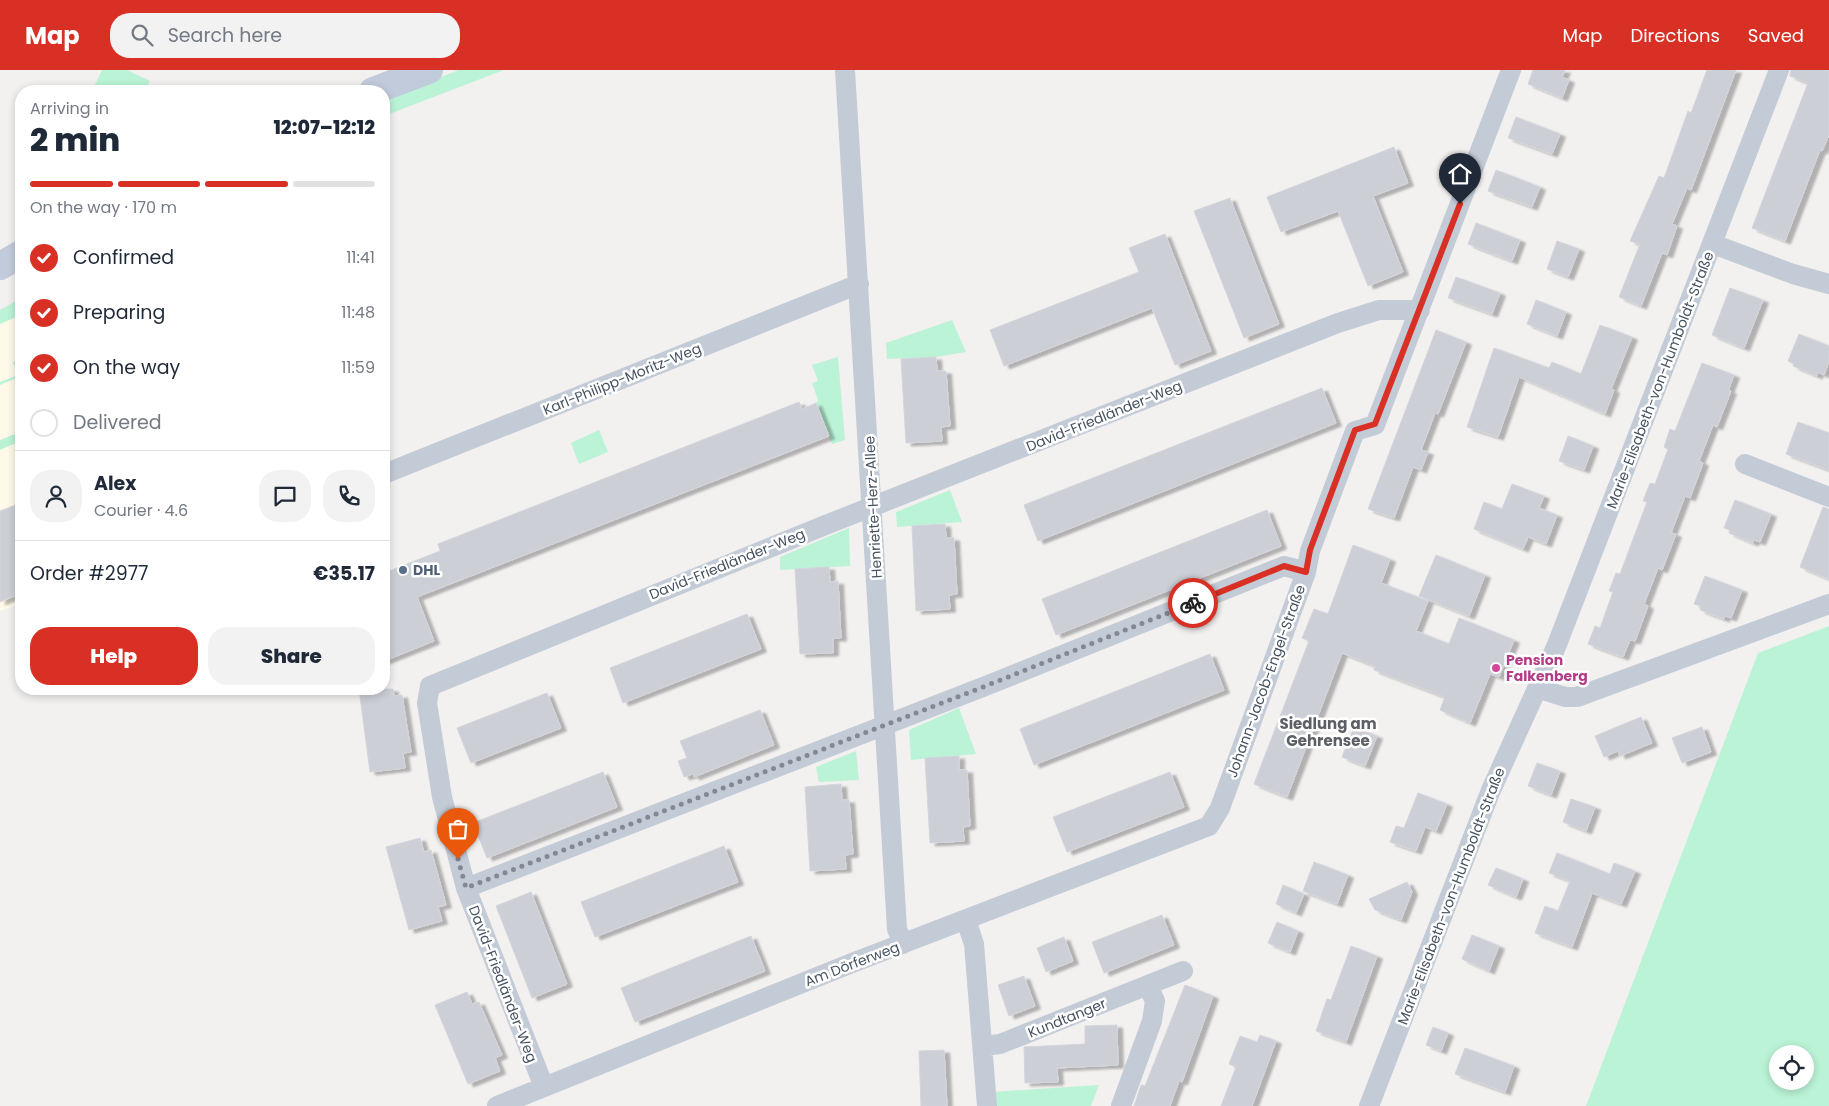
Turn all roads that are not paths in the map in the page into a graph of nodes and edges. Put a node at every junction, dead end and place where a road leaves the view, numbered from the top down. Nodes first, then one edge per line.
1 (429, 70) edge
2 (845, 70) edge
3 (1511, 70) edge
4 (1779, 70) edge
5 (389, 85) edge
6 (1713, 244) junction
7 (15, 257) edge
8 (0, 266) edge
9 (859, 284) junction
10 (1829, 284) edge
11 (1420, 310) junction
12 (1745, 464) dead end
13 (390, 472) edge
14 (1829, 497) edge
15 (873, 506) junction
16 (1306, 572) junction
17 (1829, 604) edge
18 (1537, 688) junction
19 (886, 725) junction
20 (1209, 826) joint
21 (466, 888) junction
22 (966, 920) junction
23 (903, 944) junction
24 (1183, 971) dead end
25 (1148, 986) junction
26 (984, 1046) junction
27 (544, 1087) junction
28 (497, 1106) edge
29 (987, 1106) edge
30 (1120, 1106) edge
31 (1369, 1106) edge

1 - 5 main road
2 - 9 street, Henriette-Herz-Allee
3 - 11 street, Johann-Jacob-Engel-Straße
4 - 6 street, Marie-Elisabeth-von-Humboldt-Straße
6 - 10 street
6 - 18 street, Marie-Elisabeth-von-Humboldt-Straße
7 - 8 main road
9 - 13 street, Karl-Philipp-Moritz-Weg
9 - 15 street, Henriette-Herz-Allee
11 - 15 street, David-Friedländer-Weg
11 - 16 street, Johann-Jacob-Engel-Straße
12 - 14 street
15 - 19 street, Henriette-Herz-Allee
15 - 21 street, David-Friedländer-Weg
16 - 19 street
16 - 20 street, Johann-Jacob-Engel-Straße
17 - 18 street
18 - 31 street, Marie-Elisabeth-von-Humboldt-Straße
19 - 21 street
19 - 23 street, Henriette-Herz-Allee
20 - 22 street, Am Dörferweg
21 - 27 street, David-Friedländer-Weg
22 - 23 street, Am Dörferweg
22 - 26 street
23 - 27 street, Am Dörferweg
24 - 25 street, Kundtanger
25 - 26 street, Kundtanger
25 - 30 street
26 - 29 street
27 - 28 street, Am Dörferweg

